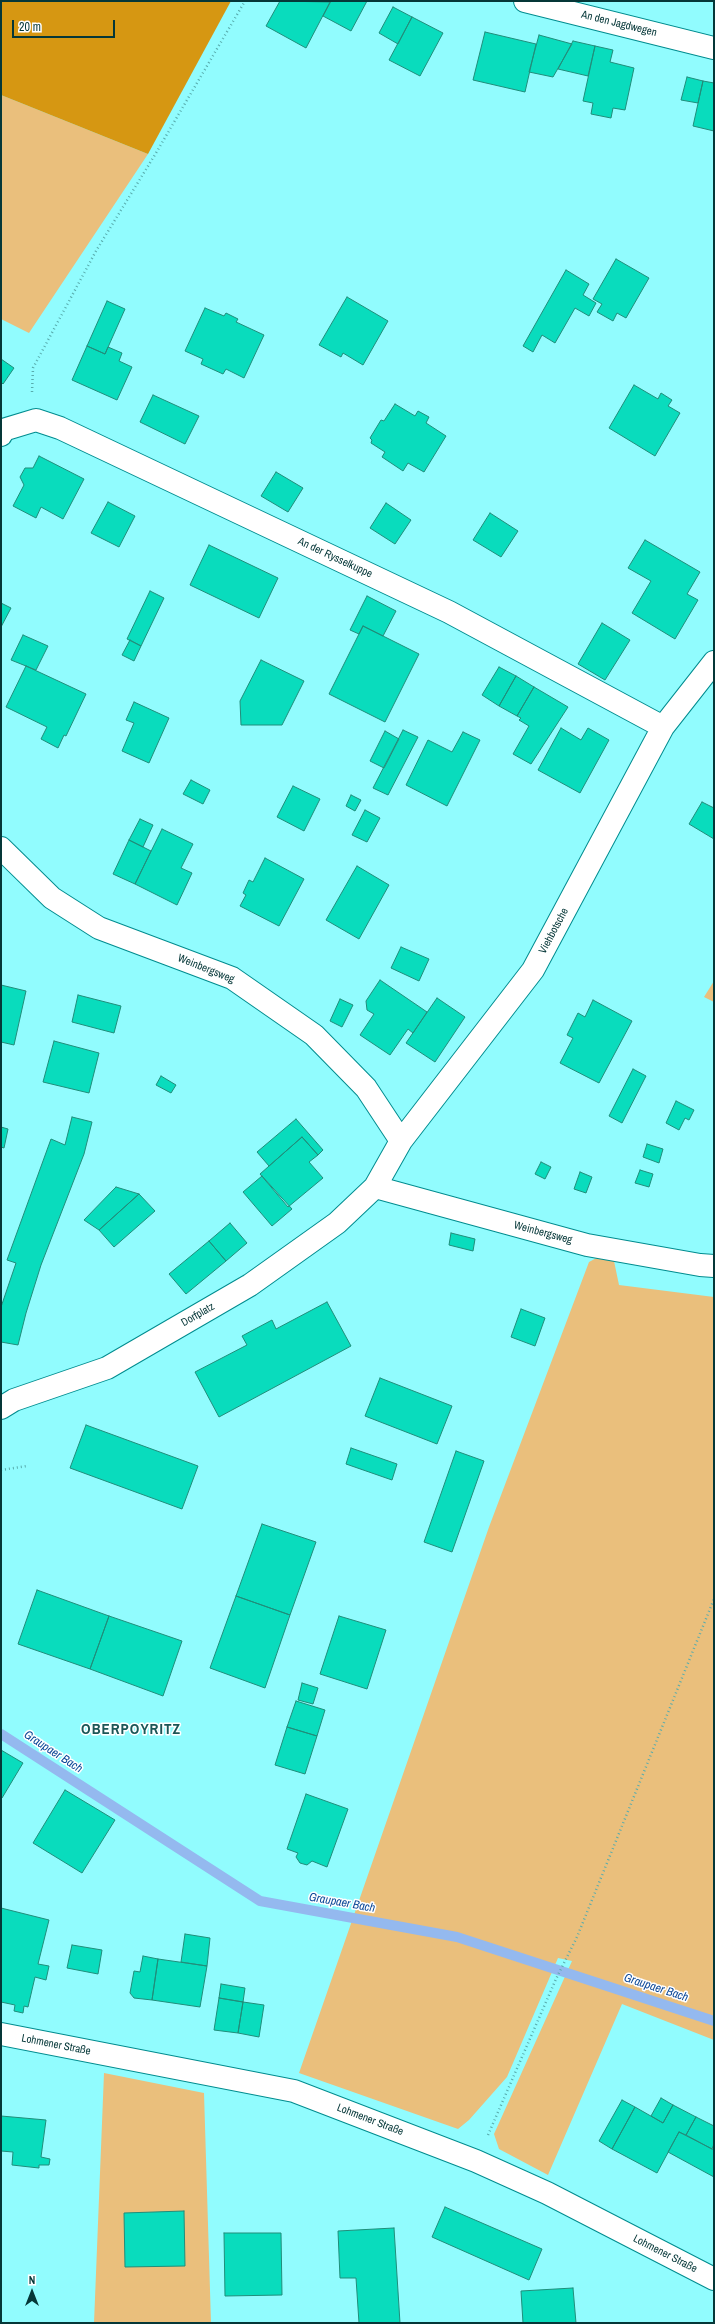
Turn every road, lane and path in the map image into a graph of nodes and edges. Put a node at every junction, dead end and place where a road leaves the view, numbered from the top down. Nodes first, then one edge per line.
1 (245, 1) edge
2 (525, 1) edge
3 (714, 48) edge
4 (36, 420) junction
5 (1, 435) edge
6 (714, 662) edge
7 (663, 727) junction
8 (1, 848) edge
9 (401, 1141) junction
10 (375, 1187) junction
11 (714, 1266) edge
12 (1, 1408) edge
13 (27, 1466) dead end
14 (1, 1470) edge
15 (714, 1599) edge
16 (1, 2034) edge
17 (486, 2139) dead end
18 (714, 2279) edge

1 - 4 path
2 - 3 street, An den Jagdwegen
4 - 5 street
4 - 7 street, An der Rysselkuppe
6 - 7 street, Viehbotsche
7 - 9 street, Viehbotsche
8 - 9 street, Weinbergsweg
9 - 10 street, Viehbotsche
10 - 11 street, Weinbergsweg
10 - 12 street, Dorfplatz
13 - 14 path
15 - 17 path
16 - 18 street, Lohmener Straße

